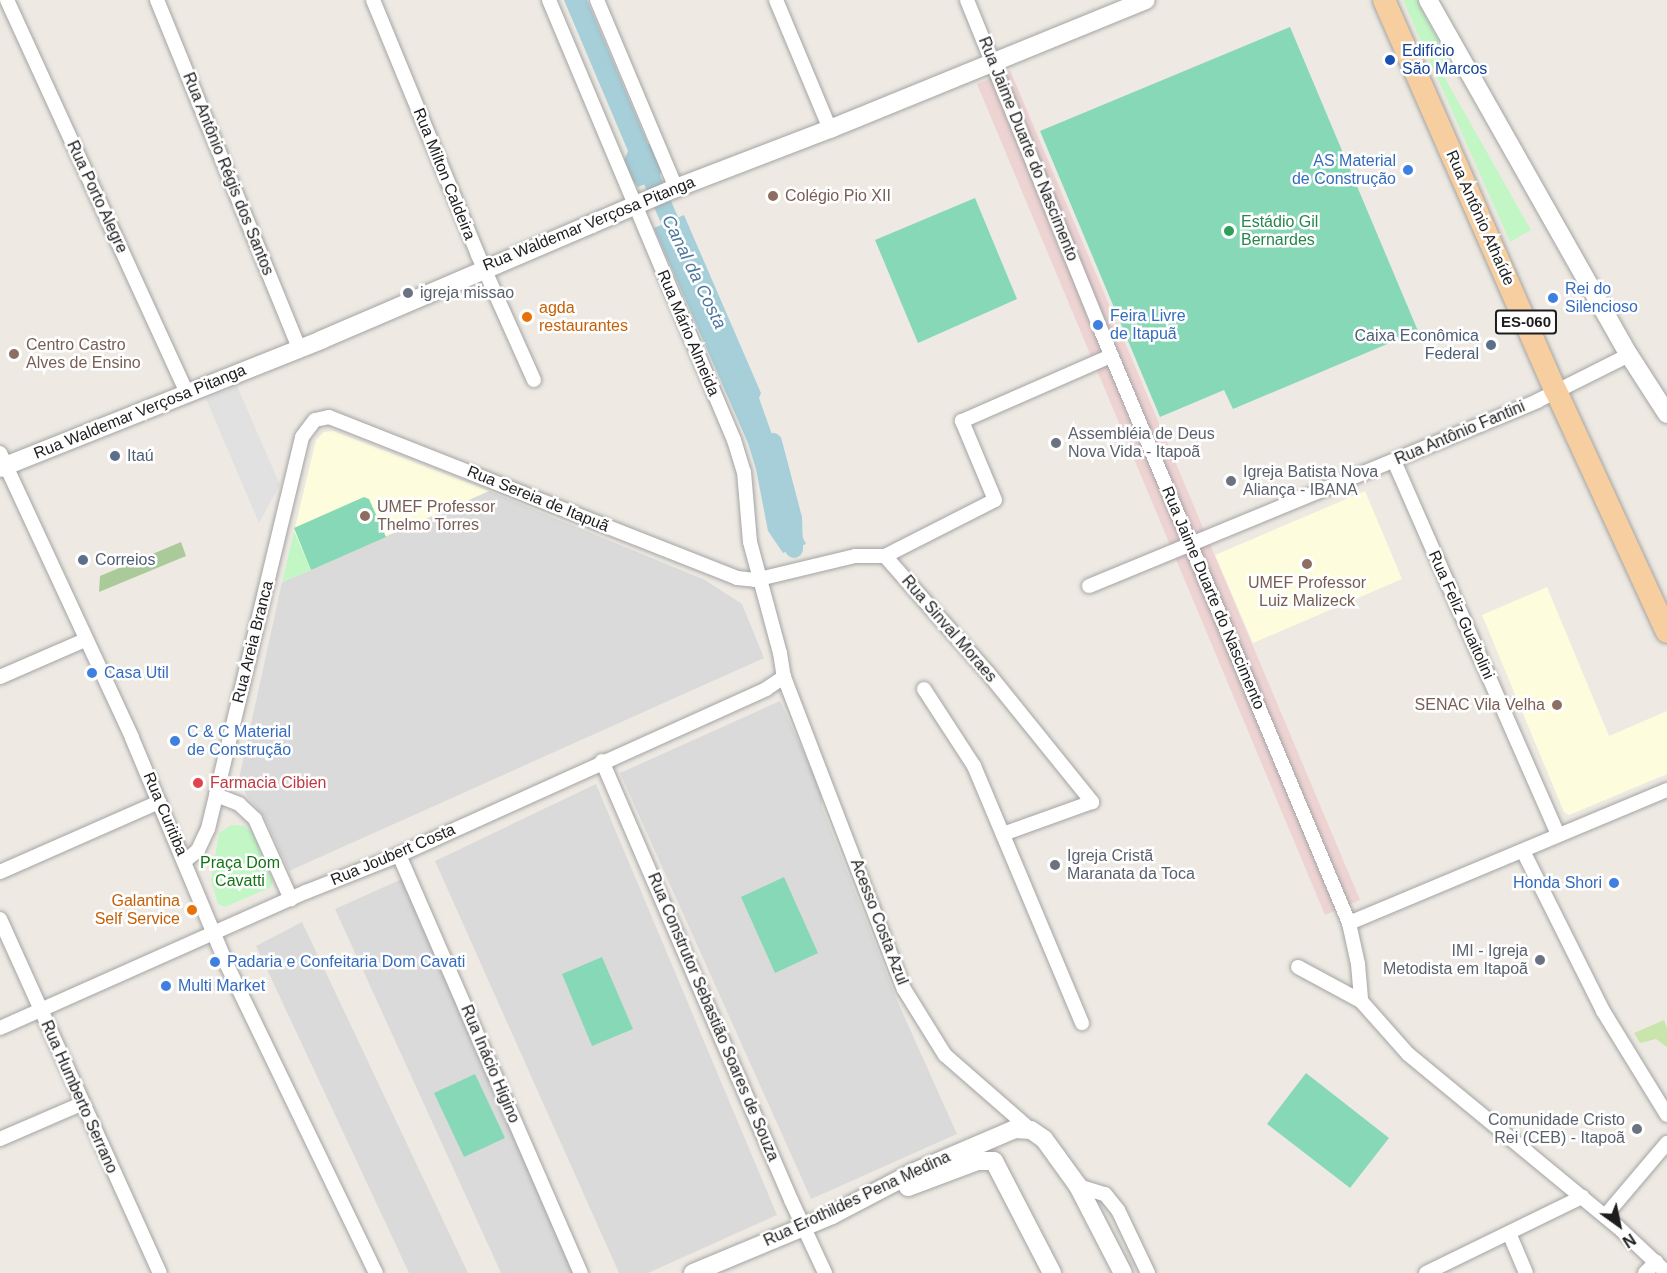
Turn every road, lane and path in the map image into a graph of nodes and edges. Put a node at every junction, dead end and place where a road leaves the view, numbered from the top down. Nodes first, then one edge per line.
1 (7, 0) edge
2 (157, 0) edge
3 (373, 0) edge
4 (549, 0) edge
5 (597, 0) edge
6 (776, 0) edge
7 (967, 0) edge
8 (1146, 0) edge
9 (1384, 0) edge
10 (1428, 0) edge
11 (994, 64) junction
12 (830, 129) junction
13 (673, 189) junction
14 (637, 204) junction
15 (483, 268) junction
16 (298, 348) junction
17 (1629, 355) junction
18 (1112, 356) junction
19 (534, 380) dead end
20 (1556, 391) junction
21 (187, 394) junction
22 (1667, 414) edge
23 (315, 420) joint
24 (2, 462) edge
25 (1394, 462) junction
26 (1190, 543) junction
27 (885, 556) junction
28 (760, 579) junction
29 (1089, 586) dead end
30 (1667, 632) edge
31 (85, 640) junction
32 (0, 677) edge
33 (784, 677) junction
34 (924, 689) dead end
35 (602, 761) junction
36 (1667, 790) edge
37 (216, 795) junction
38 (159, 802) junction
39 (1003, 834) junction
40 (1558, 835) junction
41 (1523, 851) junction
42 (399, 855) junction
43 (185, 861) junction
44 (0, 872) edge
45 (291, 899) junction
46 (0, 919) edge
47 (1348, 923) junction
48 (215, 933) junction
49 (1298, 968) dead end
50 (1361, 1001) junction
51 (40, 1010) junction
52 (1082, 1023) dead end
53 (0, 1029) edge
54 (81, 1104) junction
55 (1667, 1115) edge
56 (1030, 1130) junction
57 (0, 1139) edge
58 (1667, 1143) edge
59 (1078, 1186) junction
60 (1582, 1197) junction
61 (832, 1215) junction
62 (1605, 1216) junction
63 (804, 1226) junction
64 (1509, 1233) junction
65 (1656, 1262) junction
66 (160, 1273) edge
67 (376, 1273) edge
68 (581, 1273) edge
69 (693, 1273) edge
70 (825, 1273) edge
71 (1052, 1273) edge
72 (1123, 1273) edge
73 (1148, 1273) edge
74 (1426, 1273) edge
75 (1526, 1273) edge
76 (1645, 1273) edge
77 (1667, 1273) edge

1 - 21 street, Rua Porto Alegre
2 - 16 street, Rua Antônio Régis dos Santos
3 - 15 street, Rua Milton Caldeira
4 - 14 street, Rua Mário Almeida
5 - 13 street
6 - 12 street
7 - 11 street, Rua Jaime Duarte do Nascimento
8 - 11 street, Rua Waldemar Verçosa Pitanga
9 - 20 main road, Rua Antônio Athaíde / ES-060
10 - 17 street
11 - 12 street, Rua Waldemar Verçosa Pitanga
11 - 18 street, Rua Jaime Duarte do Nascimento
12 - 13 street, Rua Waldemar Verçosa Pitanga
13 - 14 street, Rua Waldemar Verçosa Pitanga
14 - 15 street, Rua Waldemar Verçosa Pitanga
14 - 28 street, Rua Mário Almeida
15 - 16 street, Rua Waldemar Verçosa Pitanga
15 - 19 street, Rua Milton Caldeira
16 - 21 street, Rua Waldemar Verçosa Pitanga
17 - 20 street, Rua Antônio Fantini
17 - 22 street
18 - 26 street, Rua Jaime Duarte do Nascimento
18 - 27 street
20 - 25 street, Rua Antônio Fantini
20 - 30 main road, Rua Antônio Athaíde / ES-060
21 - 24 street, Rua Waldemar Verçosa Pitanga
23 - 28 street, Rua Sereia de Itapuã
23 - 37 street, Rua Areia Branca
24 - 31 street, Rua Curitiba
25 - 26 street, Rua Antônio Fantini
25 - 40 street, Rua Feliz Guaitolini
26 - 29 street, Rua Antônio Fantini
26 - 47 street, Rua Jaime Duarte do Nascimento
27 - 28 street
27 - 39 street, Rua Sinval Moraes
28 - 33 street, Rua Mário Almeida
31 - 32 street
31 - 38 street, Rua Curitiba
33 - 35 street, Rua Joubert Costa
33 - 56 street, Acesso Costa Azul
34 - 39 street
35 - 42 street, Rua Joubert Costa
35 - 63 street, Rua Construtor Sebastião Soares de Souza
36 - 40 street
37 - 43 street, Rua Areia Branca
37 - 45 street
38 - 43 street, Rua Curitiba
38 - 44 street
39 - 52 street
40 - 41 street
41 - 47 street
41 - 55 street
42 - 45 street, Rua Joubert Costa
42 - 68 street, Rua Inácio Higino
43 - 48 street, Rua Curitiba
45 - 48 street, Rua Joubert Costa
46 - 51 street, Rua Humberto Serrano
47 - 50 street, Rua Jaime Duarte do Nascimento
48 - 51 street, Rua Joubert Costa
48 - 67 street, Rua Curitiba
49 - 50 street
50 - 60 street
51 - 53 street, Rua Joubert Costa
51 - 54 street, Rua Humberto Serrano
54 - 57 street
54 - 66 street, Rua Humberto Serrano
56 - 59 street
56 - 61 street, Rua Erothildes Pena Medina
58 - 62 street
59 - 72 street
59 - 73 street
60 - 62 street
60 - 64 street
61 - 63 street, Rua Erothildes Pena Medina
61 - 71 street
62 - 65 street
63 - 69 street, Rua Erothildes Pena Medina
63 - 70 street, Rua Construtor Sebastião Soares de Souza
64 - 74 street
64 - 75 street
65 - 76 street
65 - 77 street

